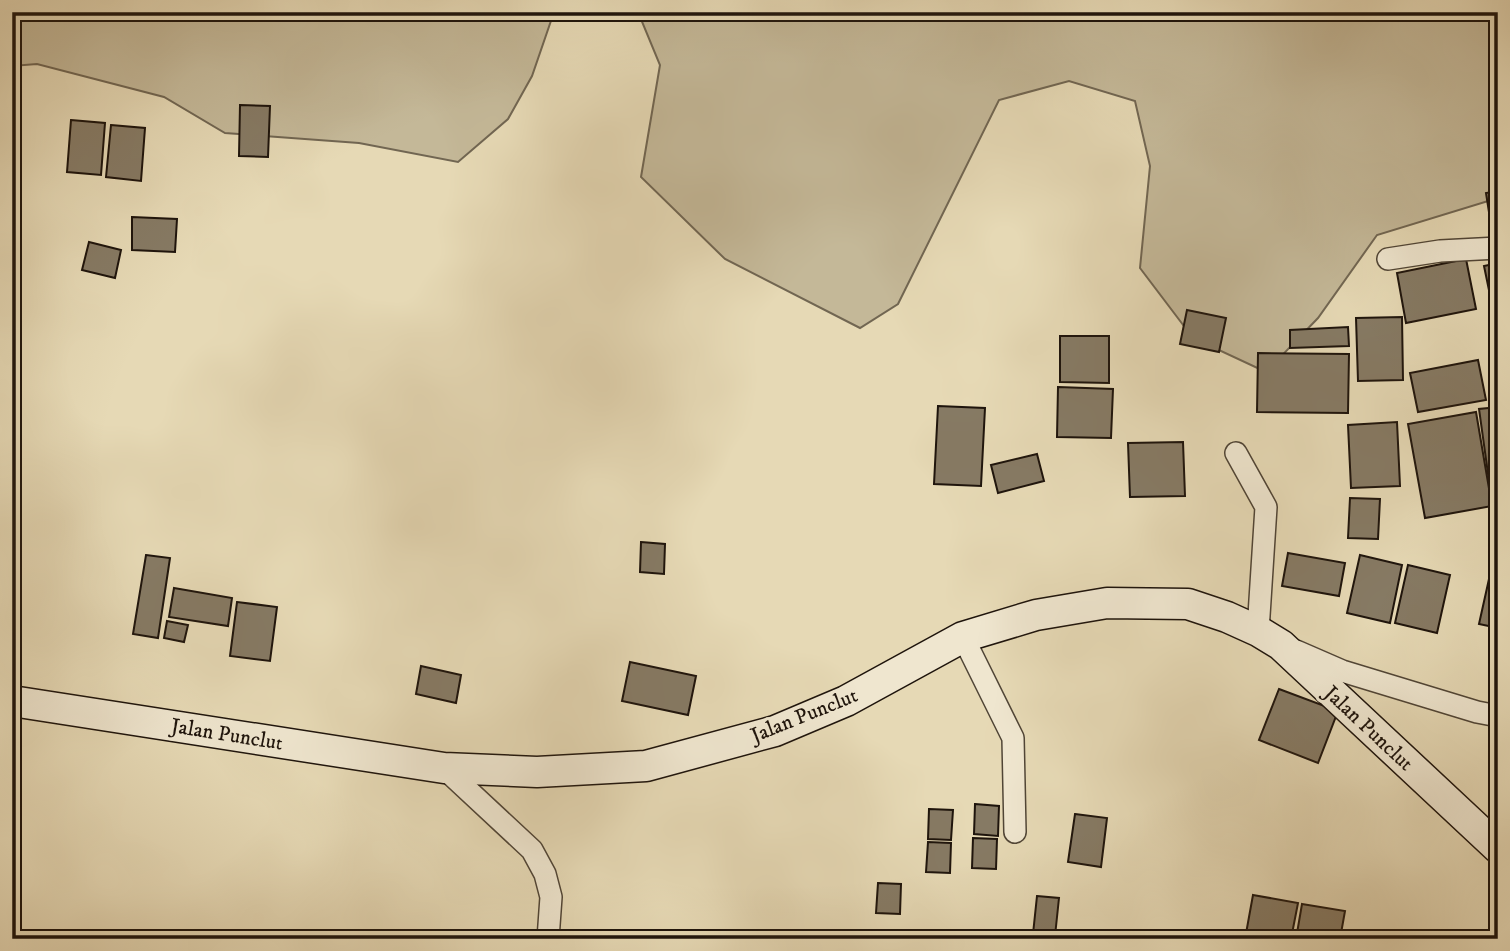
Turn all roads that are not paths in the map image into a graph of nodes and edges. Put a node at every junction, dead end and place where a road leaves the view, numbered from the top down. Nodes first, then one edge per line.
1 (1498, 248) edge
2 (1388, 259) dead end
3 (1236, 453) dead end
4 (964, 637) junction
5 (1270, 638) junction
6 (12, 701) edge
7 (1498, 716) edge
8 (444, 768) junction
9 (1015, 832) dead end
10 (1498, 848) edge
11 (548, 939) edge

1 - 2 street
3 - 5 street
4 - 5 main road, Jalan Punclut
4 - 8 main road, Jalan Punclut
4 - 9 street
5 - 7 street
5 - 10 main road, Jalan Punclut
6 - 8 main road, Jalan Punclut
8 - 11 street

